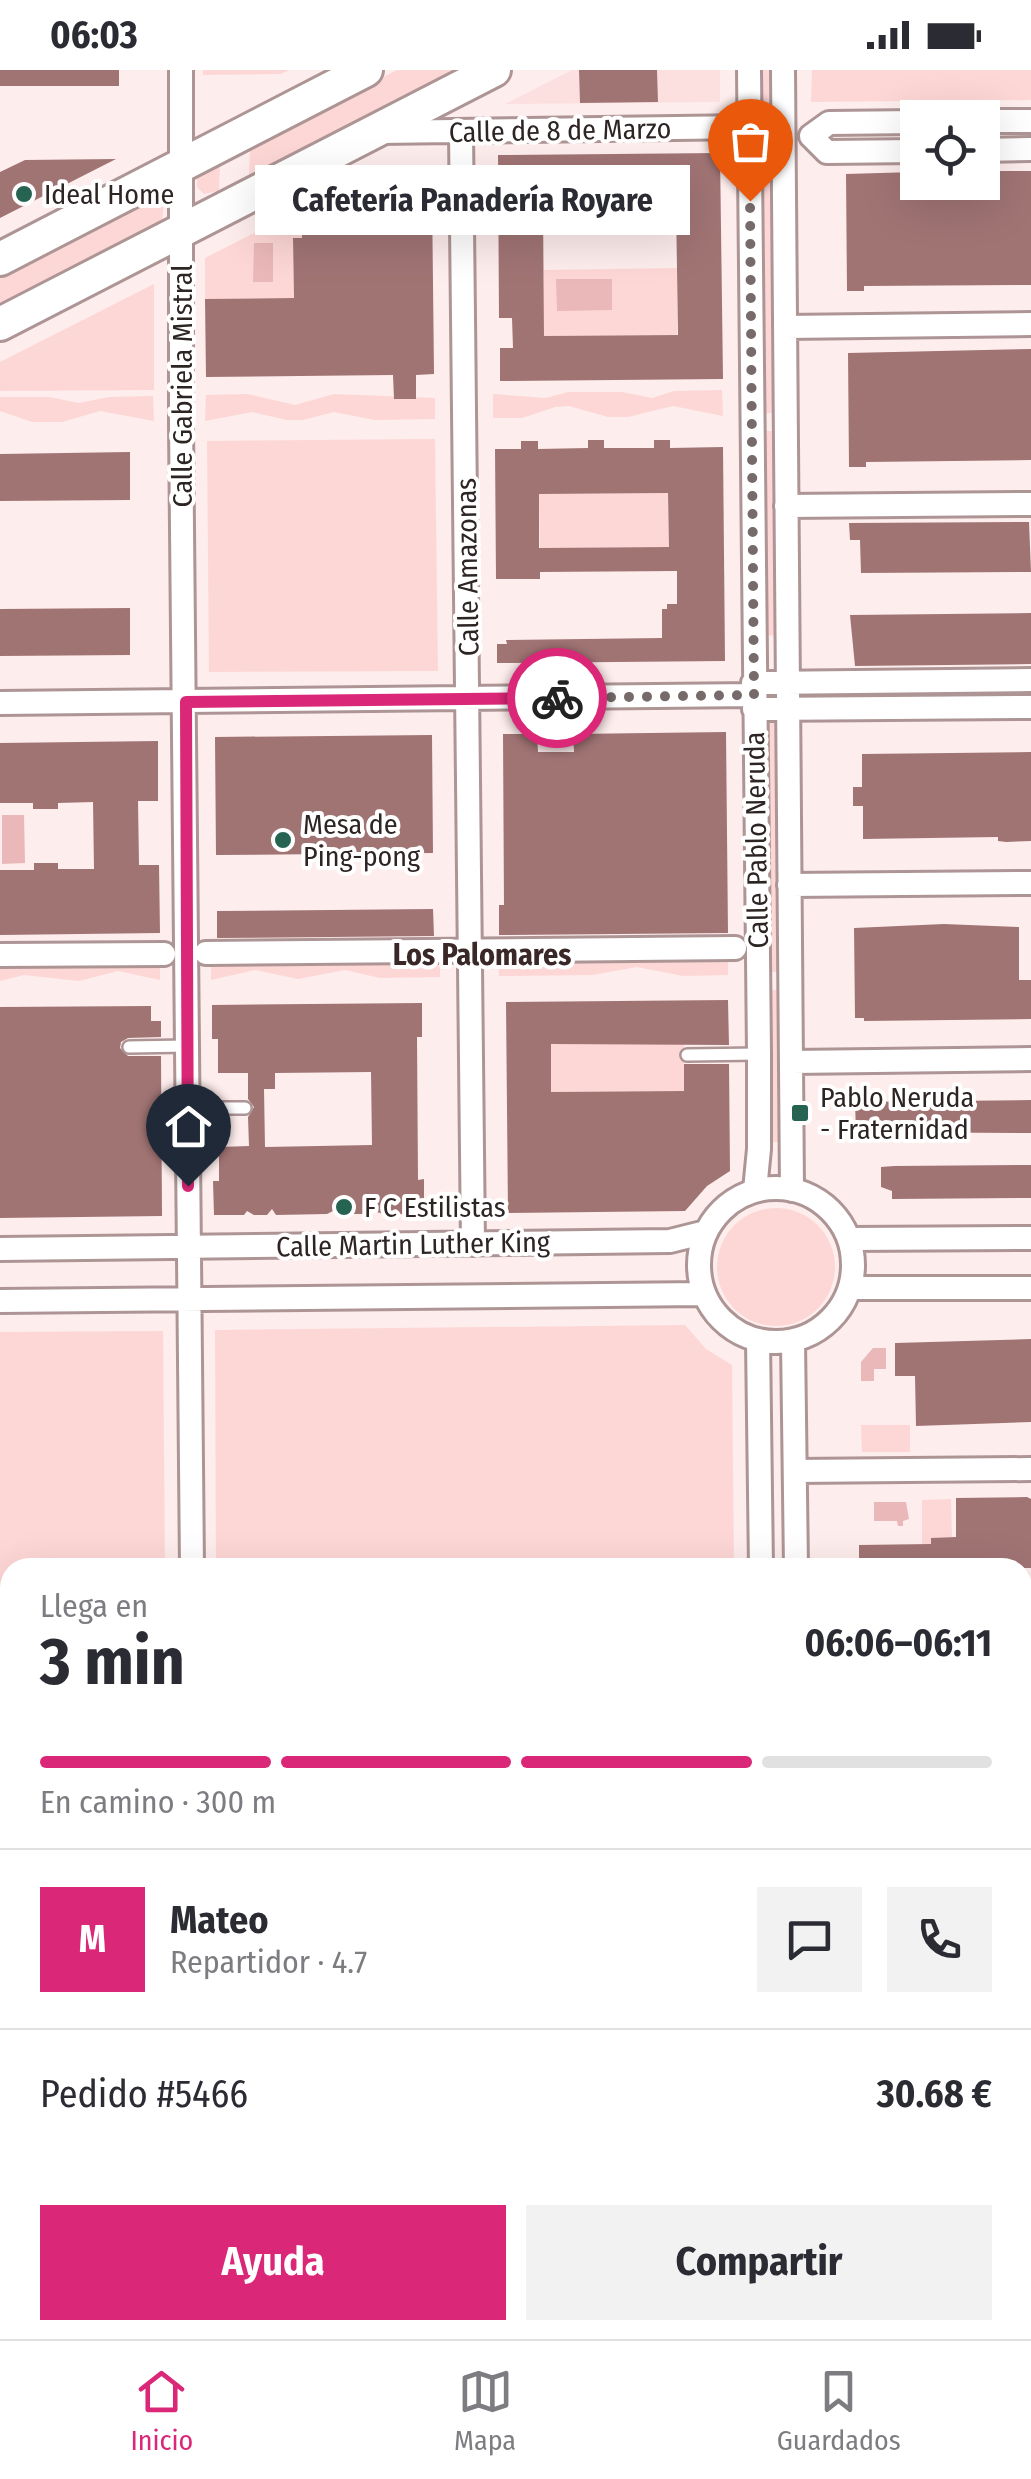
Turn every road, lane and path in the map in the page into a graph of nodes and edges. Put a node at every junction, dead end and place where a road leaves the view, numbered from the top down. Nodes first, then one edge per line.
1 (181, 70) edge
2 (366, 70) edge
3 (494, 70) edge
4 (749, 70) edge
5 (783, 70) edge
6 (1031, 120) edge
7 (1000, 121) edge
8 (900, 122) edge
9 (750, 128) junction
10 (370, 132) junction
11 (461, 132) junction
12 (811, 136) junction
13 (784, 137) junction
14 (1000, 150) edge
15 (1031, 150) edge
16 (900, 151) edge
17 (182, 166) junction
18 (181, 232) junction
19 (0, 259) edge
20 (0, 324) edge
21 (1031, 324) edge
22 (785, 327) junction
23 (1031, 504) edge
24 (786, 506) junction
25 (1031, 680) edge
26 (790, 684) junction
27 (754, 696) junction
28 (470, 698) junction
29 (186, 702) junction
30 (0, 703) edge
31 (1031, 708) edge
32 (790, 709) junction
33 (1031, 883) edge
34 (789, 885) junction
35 (736, 948) dead end
36 (472, 951) junction
37 (206, 953) dead end
38 (164, 954) dead end
39 (0, 955) edge
40 (187, 1046) junction
41 (128, 1047) dead end
42 (759, 1054) junction
43 (687, 1055) dead end
44 (1031, 1059) edge
45 (792, 1062) junction
46 (187, 1108) junction
47 (245, 1108) dead end
48 (755, 1190) junction
49 (792, 1190) junction
50 (706, 1232) junction
51 (1031, 1238) edge
52 (849, 1239) junction
53 (473, 1244) junction
54 (188, 1247) junction
55 (0, 1249) edge
56 (850, 1288) junction
57 (1031, 1288) edge
58 (704, 1294) junction
59 (189, 1299) junction
60 (0, 1301) edge
61 (758, 1340) junction
62 (793, 1341) junction
63 (1031, 1470) edge
64 (795, 1471) junction
65 (192, 1558) edge
66 (762, 1558) edge
67 (796, 1558) edge

1 - 17 street, Calle Gabriela Mistral
2 - 17 street
3 - 10 street
4 - 9 street, Calle Pablo Neruda
5 - 13 street, Calle Pablo Neruda
6 - 7 street
8 - 12 street
9 - 11 street, Calle de 8 de Marzo
9 - 27 street, Calle Pablo Neruda
10 - 11 street, Calle de 8 de Marzo
10 - 18 street
11 - 28 street, Calle Amazonas
12 - 13 street
12 - 16 street
13 - 22 street, Calle Pablo Neruda
14 - 15 street
17 - 18 street, Calle Gabriela Mistral
17 - 19 street
18 - 20 street
18 - 29 street, Calle Gabriela Mistral
21 - 22 street
22 - 24 street, Calle Pablo Neruda
23 - 24 street
24 - 26 street, Calle Pablo Neruda
25 - 26 street
26 - 27 street
26 - 32 street, Calle Pablo Neruda
27 - 28 street
27 - 32 street
27 - 42 street, Calle Pablo Neruda
28 - 29 street
28 - 36 street, Calle Amazonas
29 - 30 street
29 - 40 street, Calle Gabriela Mistral
31 - 32 street
32 - 34 street, Calle Pablo Neruda
33 - 34 street
34 - 45 street, Calle Pablo Neruda
35 - 36 street
36 - 37 street
36 - 53 street, Calle Amazonas
38 - 39 street
40 - 41 lane
40 - 46 street, Calle Gabriela Mistral
42 - 43 lane
42 - 48 street, Calle Pablo Neruda
44 - 45 street
45 - 49 street, Calle Pablo Neruda
46 - 47 lane
46 - 54 street, Calle Gabriela Mistral
48 - 49 street
48 - 50 street
49 - 52 street
50 - 53 street, Calle Martin Luther King
50 - 58 street
51 - 52 street
52 - 56 street
53 - 54 street, Calle Martin Luther King
54 - 55 street, Calle Martin Luther King
54 - 59 street, Calle Gabriela Mistral
56 - 57 street
56 - 62 street
58 - 59 street, Calle Martin Luther King
58 - 61 street
59 - 60 street, Calle Martin Luther King
59 - 65 street, Calle Gabriela Mistral
61 - 62 street
61 - 66 street
62 - 64 street
63 - 64 street
64 - 67 street

